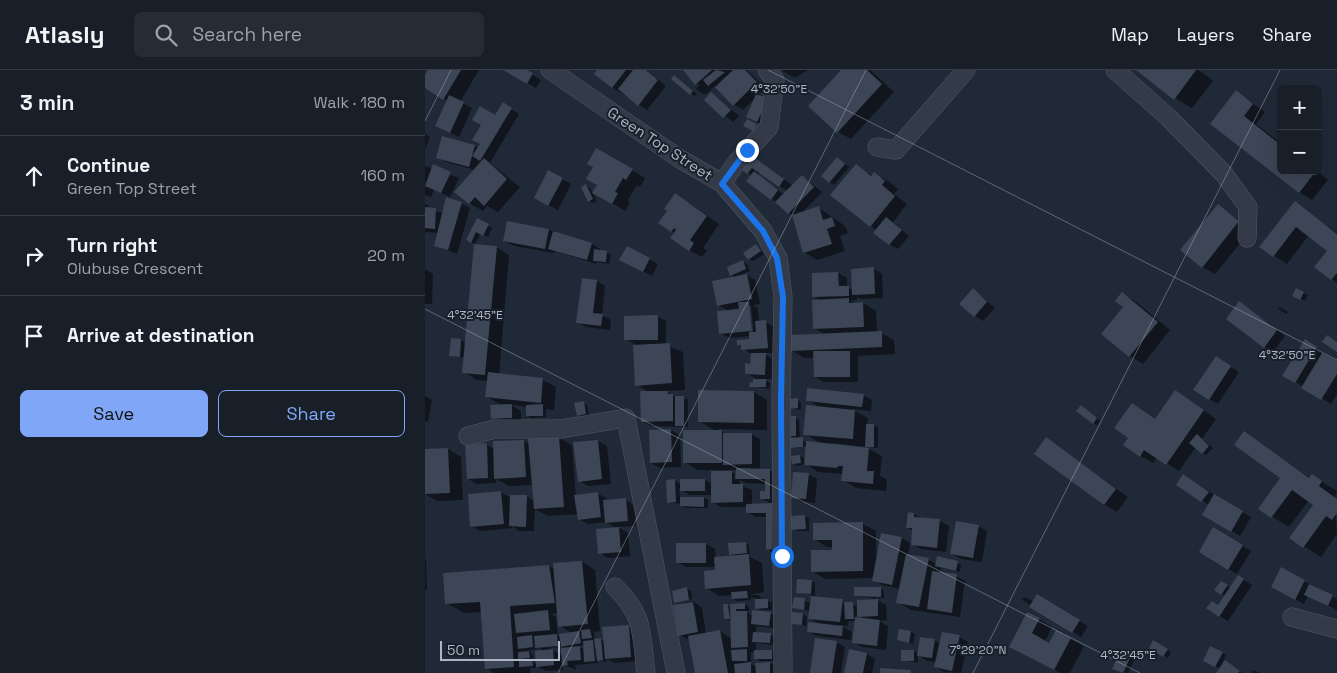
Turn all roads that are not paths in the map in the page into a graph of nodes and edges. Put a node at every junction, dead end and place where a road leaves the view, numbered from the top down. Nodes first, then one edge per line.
1 (550, 70) edge
2 (767, 70) edge
3 (966, 70) edge
4 (1115, 70) edge
5 (877, 147) dead end
6 (722, 184) junction
7 (1247, 238) dead end
8 (468, 436) dead end
9 (615, 587) dead end
10 (1292, 617) dead end
11 (1337, 629) edge
12 (646, 673) edge
13 (676, 673) edge
14 (783, 673) edge

1 - 6 street, Green Top Street
2 - 6 street
3 - 5 street
4 - 7 street
6 - 14 street, Green Top Street
8 - 13 street
9 - 12 street
10 - 11 street

